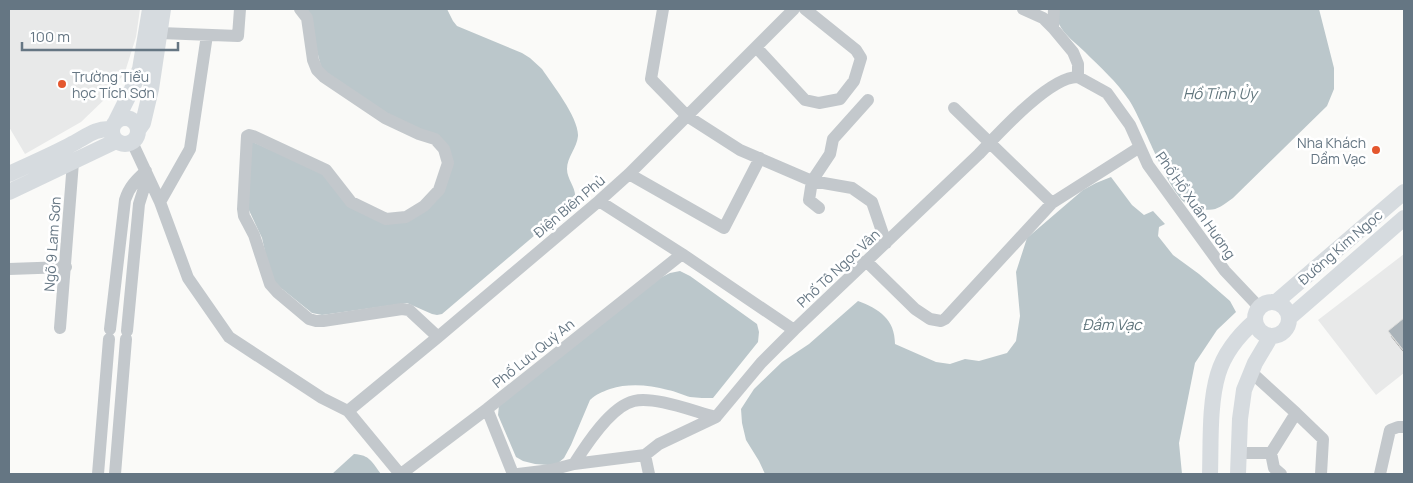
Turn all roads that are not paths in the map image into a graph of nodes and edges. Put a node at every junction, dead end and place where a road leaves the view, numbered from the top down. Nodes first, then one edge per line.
1 (150, 9) edge
2 (163, 9) edge
3 (240, 9) edge
4 (300, 9) edge
5 (663, 9) edge
6 (794, 9) edge
7 (806, 9) edge
8 (1023, 9) edge
9 (1054, 9) edge
10 (1053, 28) junction
11 (160, 33) junction
12 (207, 35) junction
13 (756, 47) junction
14 (1078, 77) junction
15 (868, 100) dead end
16 (954, 108) dead end
17 (687, 116) junction
18 (114, 130) junction
19 (135, 136) junction
20 (990, 143) junction
21 (1140, 147) junction
22 (760, 158) junction
23 (73, 162) junction
24 (9, 174) edge
25 (629, 174) junction
26 (148, 175) junction
27 (812, 180) junction
28 (9, 192) edge
29 (1404, 192) edge
30 (160, 202) junction
31 (599, 202) junction
32 (1052, 203) junction
33 (819, 208) dead end
34 (1404, 218) edge
35 (886, 243) junction
36 (682, 254) junction
37 (866, 262) junction
38 (66, 267) junction
39 (9, 269) edge
40 (1276, 302) junction
41 (1257, 314) junction
42 (1289, 318) junction
43 (60, 328) dead end
44 (794, 330) junction
45 (110, 331) junction
46 (127, 332) junction
47 (1271, 336) junction
48 (438, 337) junction
49 (1251, 372) junction
50 (487, 409) junction
51 (348, 411) junction
52 (1296, 413) junction
53 (716, 417) junction
54 (1404, 427) edge
55 (1238, 453) junction
56 (1271, 454) junction
57 (645, 455) junction
58 (574, 464) junction
59 (98, 474) edge
60 (115, 474) edge
61 (401, 474) edge
62 (514, 474) edge
63 (518, 474) edge
64 (649, 474) edge
65 (1210, 474) edge
66 (1238, 474) edge
67 (1281, 474) edge
68 (1321, 474) edge
69 (1380, 474) edge

1 - 18 main road
2 - 11 main road
3 - 12 street
4 - 48 street
5 - 17 street
6 - 13 street, Điện Biên Phủ
7 - 13 street
8 - 10 street
9 - 10 street
10 - 14 street
11 - 12 street
11 - 19 main road
12 - 30 street
13 - 17 street, Điện Biên Phủ
14 - 20 street, Phố Tô Ngọc Vân
14 - 21 street, Phố Hồ Xuân Hương
15 - 27 street
16 - 20 street
17 - 22 street
17 - 25 street, Điện Biên Phủ
18 - 19 main road
18 - 19 main road
18 - 23 main road
18 - 24 main road
19 - 26 street
20 - 32 street
20 - 35 street, Phố Tô Ngọc Vân
21 - 32 street
21 - 41 street, Phố Hồ Xuân Hương
22 - 25 street
22 - 27 street
23 - 28 main road
23 - 38 street, Ngõ 9 Lam Sơn
25 - 31 street, Điện Biên Phủ
26 - 30 street
26 - 45 street
26 - 46 street
27 - 33 street
27 - 35 street
29 - 40 main road, Đường Kim Ngọc
30 - 51 street
31 - 36 street
31 - 48 street, Điện Biên Phủ
32 - 37 street
34 - 42 main road, Đường Kim Ngọc
35 - 37 street, Phố Tô Ngọc Vân
36 - 44 street
36 - 50 street, Phố Lưu Quý An
37 - 44 street, Phố Tô Ngọc Vân
38 - 39 street
38 - 43 street, Ngõ 9 Lam Sơn
40 - 41 main road
40 - 42 main road
41 - 47 main road
41 - 65 main road
42 - 47 main road
44 - 53 street, Phố Tô Ngọc Vân
45 - 46 street
45 - 59 street
46 - 60 street
47 - 49 main road
48 - 51 street, Điện Biên Phủ
49 - 52 street
49 - 55 main road
50 - 61 street, Phố Lưu Quý An
50 - 62 street
51 - 61 street
52 - 56 street
52 - 68 street
53 - 57 street
53 - 58 street
54 - 69 street
55 - 56 street
55 - 66 main road
56 - 67 street
57 - 58 street
57 - 64 street
58 - 63 street

